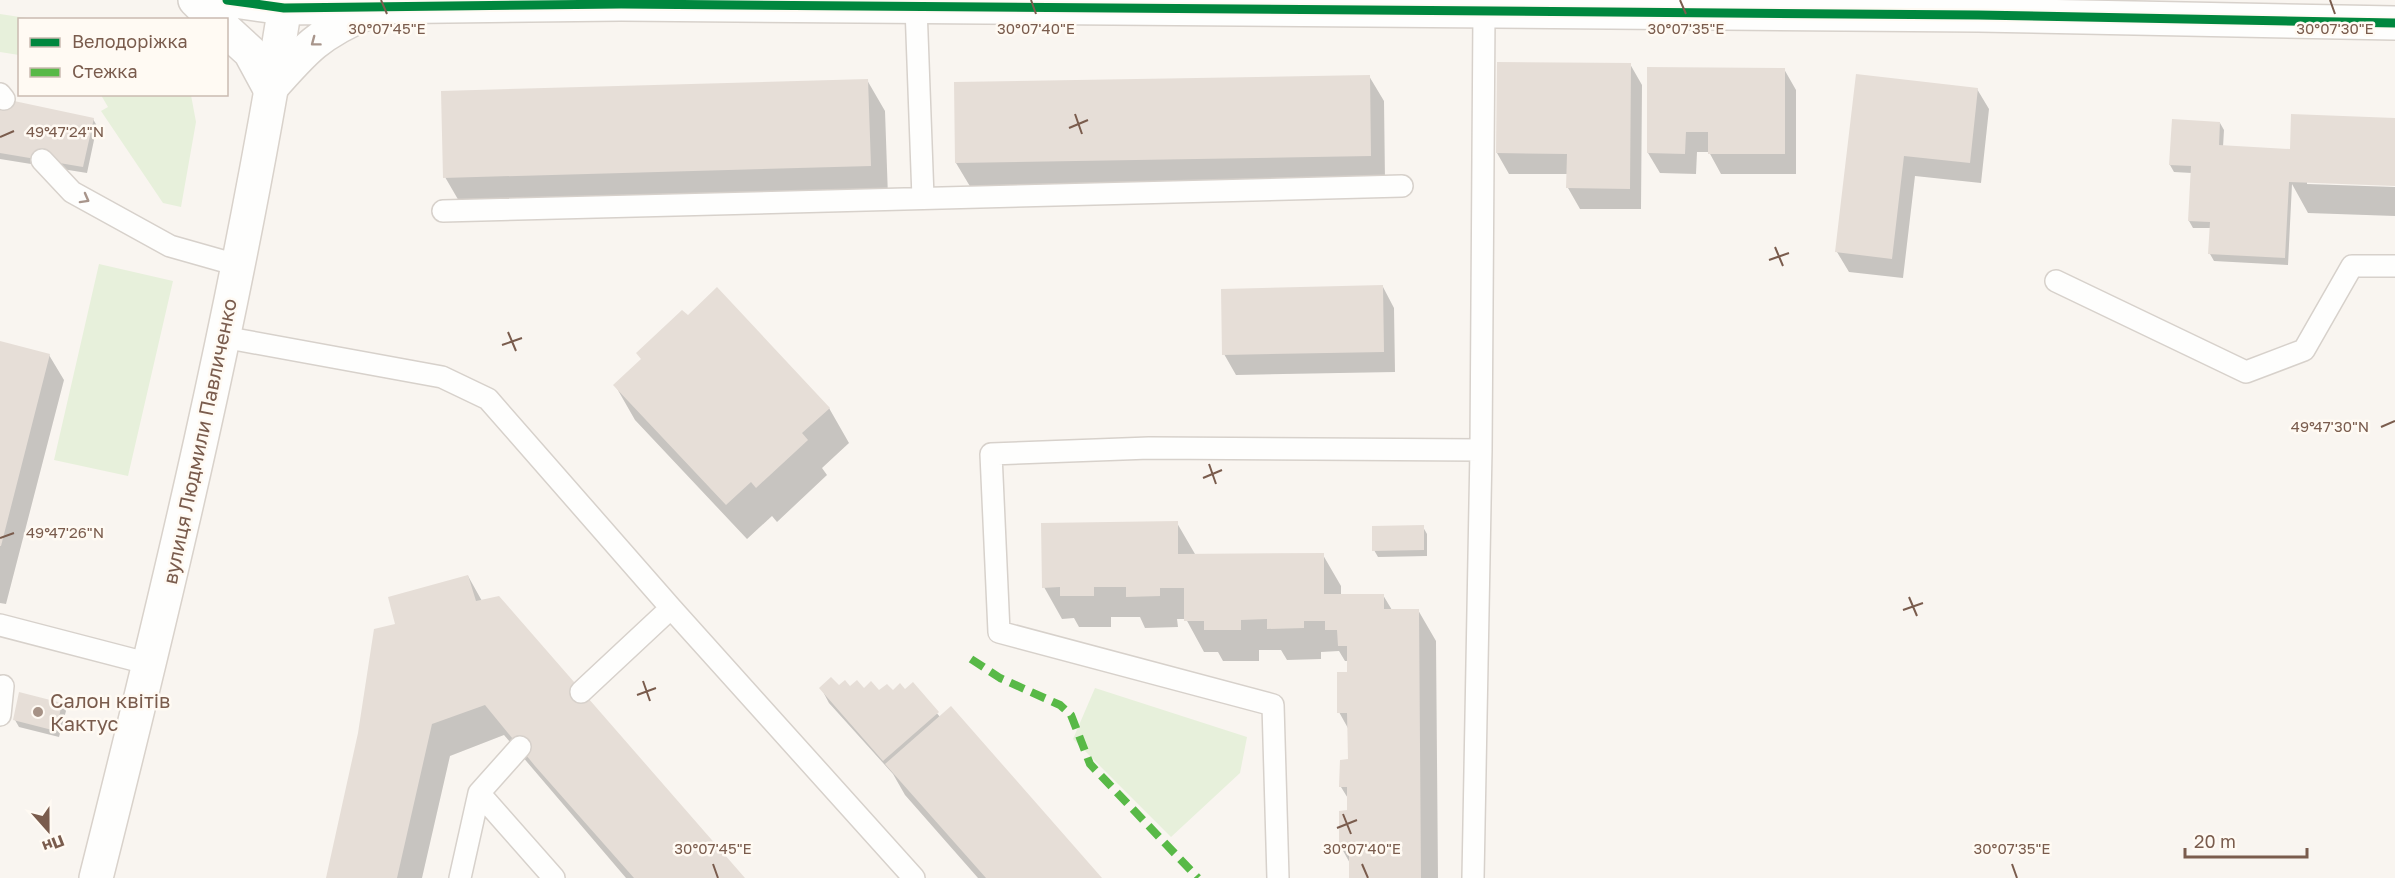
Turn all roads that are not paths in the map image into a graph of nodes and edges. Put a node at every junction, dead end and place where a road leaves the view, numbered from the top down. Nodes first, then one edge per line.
1 (195, 0) edge
2 (227, 0) edge
3 (379, 3) edge
4 (285, 4) edge
5 (916, 7) junction
6 (1978, 7) edge
7 (1484, 12) junction
8 (213, 18) edge
9 (2395, 22) edge
10 (228, 32) edge
11 (270, 89) junction
12 (42, 160) dead end
13 (1402, 186) dead end
14 (923, 198) junction
15 (443, 211) dead end
16 (237, 265) junction
17 (2395, 266) edge
18 (2056, 281) dead end
19 (223, 337) junction
20 (1481, 450) junction
21 (671, 608) junction
22 (0, 625) edge
23 (150, 663) junction
24 (3, 686) dead end
25 (581, 692) dead end
26 (0, 715) edge
27 (520, 747) dead end
28 (479, 793) junction
29 (96, 878) edge
30 (460, 878) edge
31 (554, 878) edge
32 (914, 878) edge
33 (1278, 878) edge
34 (1473, 878) edge

1 - 8 street
2 - 4 street
3 - 4 street
3 - 5 street
3 -> 11 street
4 - 11 street, вулиця Людмили Павличенко
5 - 7 street
5 - 14 lane
6 - 7 street
6 - 9 street
7 - 20 lane
10 - 11 street
11 - 16 street, вулиця Людмили Павличенко
12 -> 16 lane
13 - 14 lane
14 - 15 lane
16 - 19 street, вулиця Людмили Павличенко
17 - 18 lane
19 - 21 lane
19 - 23 street, вулиця Людмили Павличенко
20 - 33 lane
20 - 34 lane
21 - 25 lane
21 - 32 lane
22 - 23 lane
23 - 29 street, вулиця Людмили Павличенко
24 - 26 lane
27 - 28 lane
28 - 30 lane
28 - 31 lane

